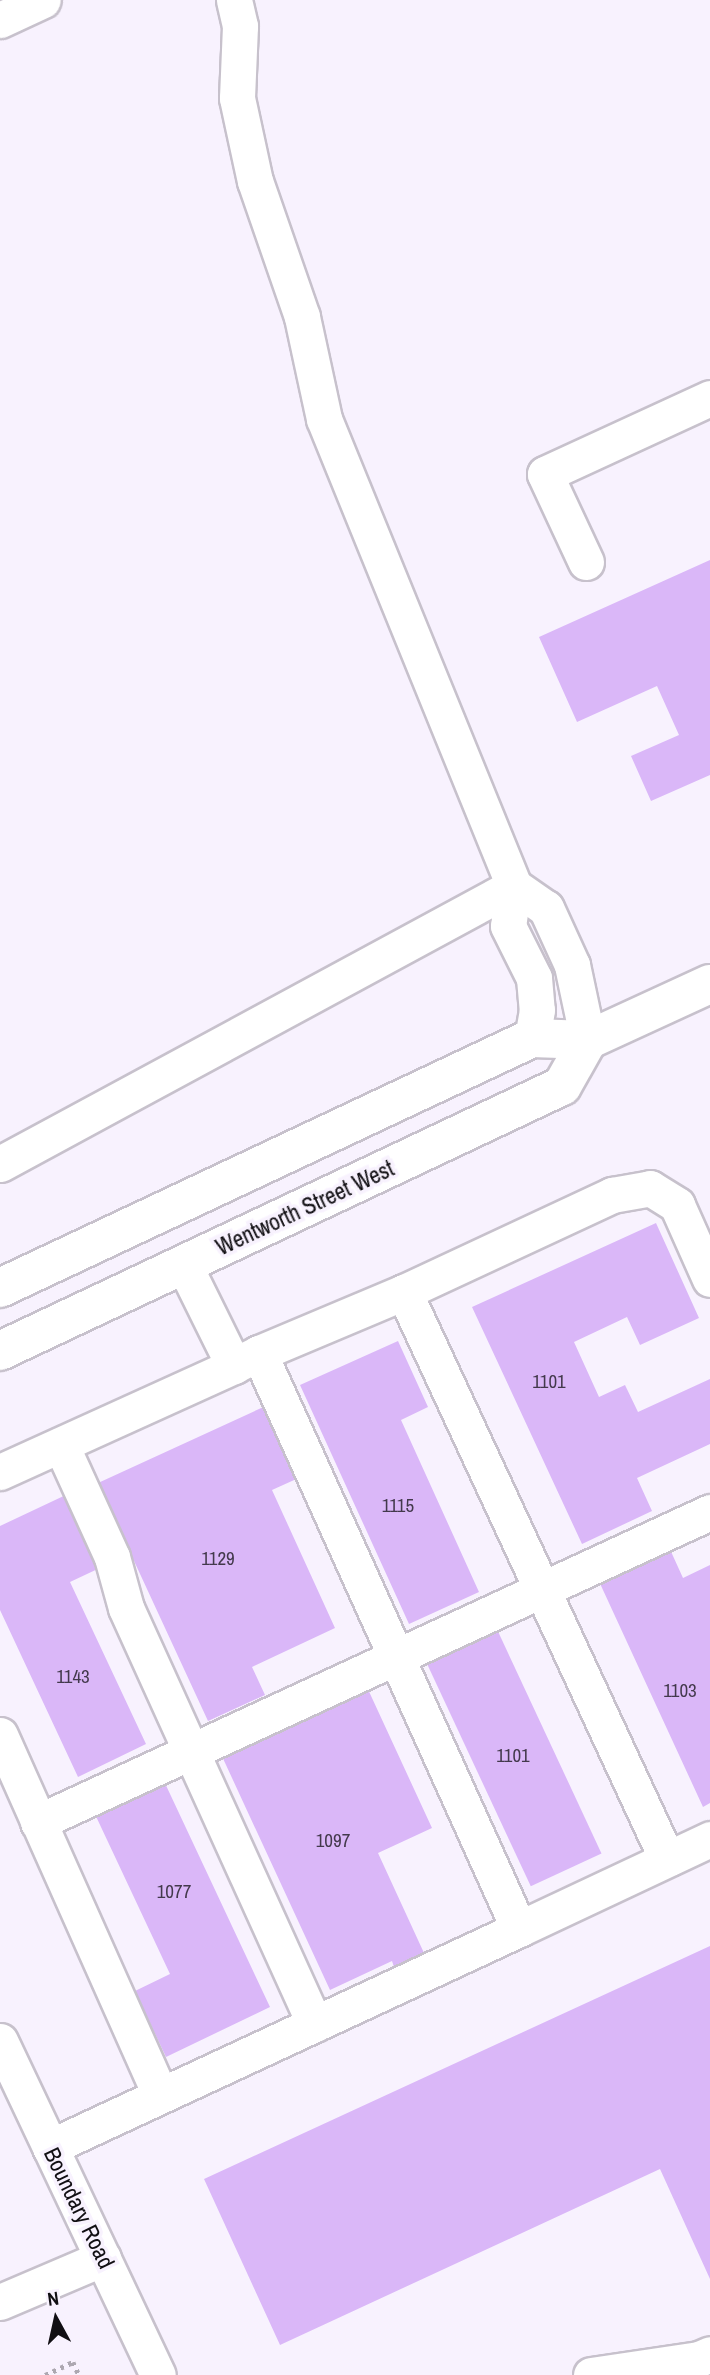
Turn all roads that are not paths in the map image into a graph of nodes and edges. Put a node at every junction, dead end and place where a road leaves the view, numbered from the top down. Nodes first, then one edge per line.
1 (43, 0) edge
2 (234, 0) edge
3 (0, 20) edge
4 (710, 398) edge
5 (586, 562) dead end
6 (514, 886) junction
7 (710, 985) edge
8 (532, 1038) junction
9 (588, 1040) junction
10 (0, 1164) edge
11 (184, 1265) junction
12 (710, 1279) edge
13 (0, 1288) edge
14 (404, 1292) junction
15 (0, 1351) edge
16 (246, 1360) junction
17 (61, 1445) junction
18 (0, 1472) edge
19 (710, 1511) edge
20 (540, 1591) junction
21 (396, 1658) junction
22 (0, 1735) edge
23 (191, 1751) junction
24 (38, 1822) junction
25 (710, 1839) edge
26 (667, 1859) junction
27 (519, 1928) junction
28 (315, 2024) junction
29 (0, 2042) edge
30 (160, 2095) junction
31 (50, 2147) junction
32 (103, 2258) junction
33 (0, 2302) edge
34 (710, 2354) edge
35 (158, 2375) edge
36 (591, 2375) edge

1 - 3 street
2 - 6 street
4 - 5 street
6 - 8 street
6 - 9 street
6 - 10 street
7 - 9 main road
8 - 9 main road
8 - 13 main road
9 - 11 main road, Wentworth Street West
11 - 15 main road, Wentworth Street West
11 - 16 street
12 - 14 street
14 - 16 street
14 - 20 street
16 - 17 street
16 - 21 street
17 - 18 street
17 - 23 street
19 - 20 street
20 - 21 street
20 - 26 street
21 - 23 street
21 - 27 street
22 - 24 street
23 - 24 street
23 - 28 street
24 - 30 street
25 - 26 street
26 - 27 street
27 - 28 street
28 - 30 street
29 - 31 street, Boundary Road
30 - 31 street
31 - 32 street, Boundary Road
32 - 33 street
32 - 35 street, Boundary Road
34 - 36 street

